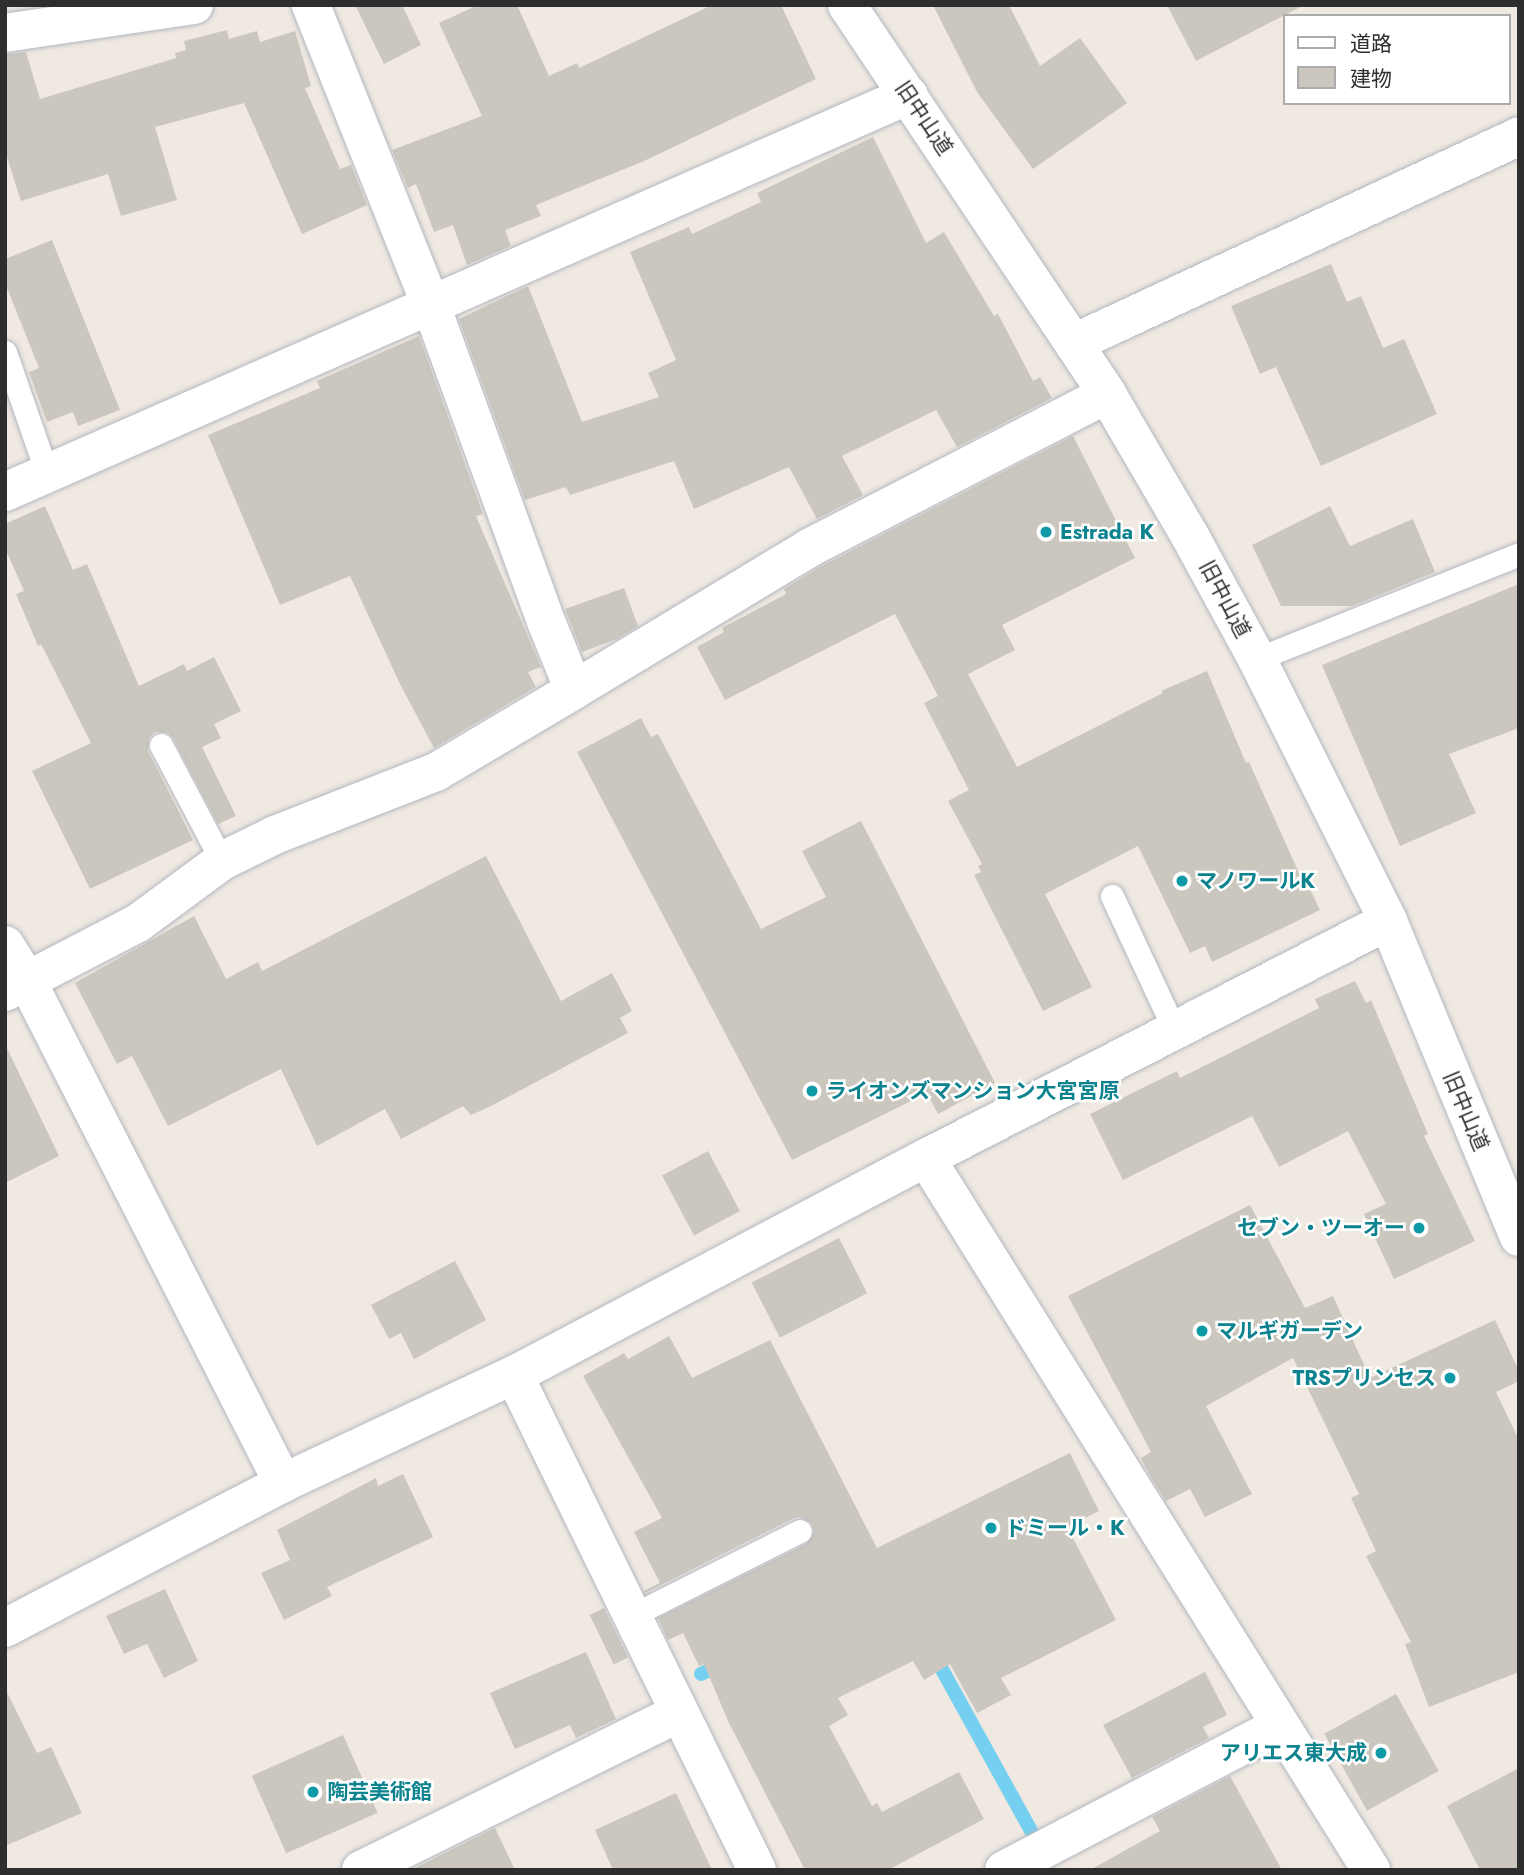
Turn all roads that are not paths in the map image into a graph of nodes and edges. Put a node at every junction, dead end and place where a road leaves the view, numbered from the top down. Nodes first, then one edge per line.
1 (194, 5) edge
2 (311, 5) edge
3 (848, 5) edge
4 (5, 33) edge
5 (909, 95) junction
6 (1519, 136) edge
7 (430, 303) junction
8 (1074, 343) junction
9 (5, 352) edge
10 (1107, 394) junction
11 (47, 474) junction
12 (5, 492) edge
13 (1519, 554) edge
14 (1257, 659) junction
15 (575, 690) junction
16 (161, 745) dead end
17 (222, 861) junction
18 (1112, 897) dead end
19 (1388, 921) junction
20 (5, 945) edge
21 (16, 985) edge
22 (1175, 1031) junction
23 (926, 1158) junction
24 (1519, 1237) edge
25 (514, 1375) junction
26 (283, 1483) junction
27 (800, 1531) dead end
28 (631, 1616) junction
29 (5, 1628) edge
30 (678, 1713) junction
31 (1279, 1726) junction
32 (361, 1870) edge
33 (757, 1870) edge
34 (1004, 1870) edge
35 (1371, 1870) edge

1 - 4 street
2 - 7 street
3 - 5 street, 旧中山道
5 - 7 street
5 - 8 street, 旧中山道
6 - 8 street
7 - 11 street
7 - 15 street
8 - 10 street, 旧中山道
9 - 11 lane
10 - 14 street, 旧中山道
10 - 15 street
11 - 12 street
13 - 14 lane
14 - 19 street, 旧中山道
15 - 17 street
16 - 17 lane
17 - 21 street
18 - 22 lane
19 - 22 street
19 - 24 street, 旧中山道
20 - 21 street
21 - 26 street
22 - 23 street
23 - 25 street
23 - 31 street
25 - 26 street
25 - 28 street
26 - 29 street
27 - 28 lane
28 - 30 street
30 - 32 street
30 - 33 street
31 - 34 street
31 - 35 street

